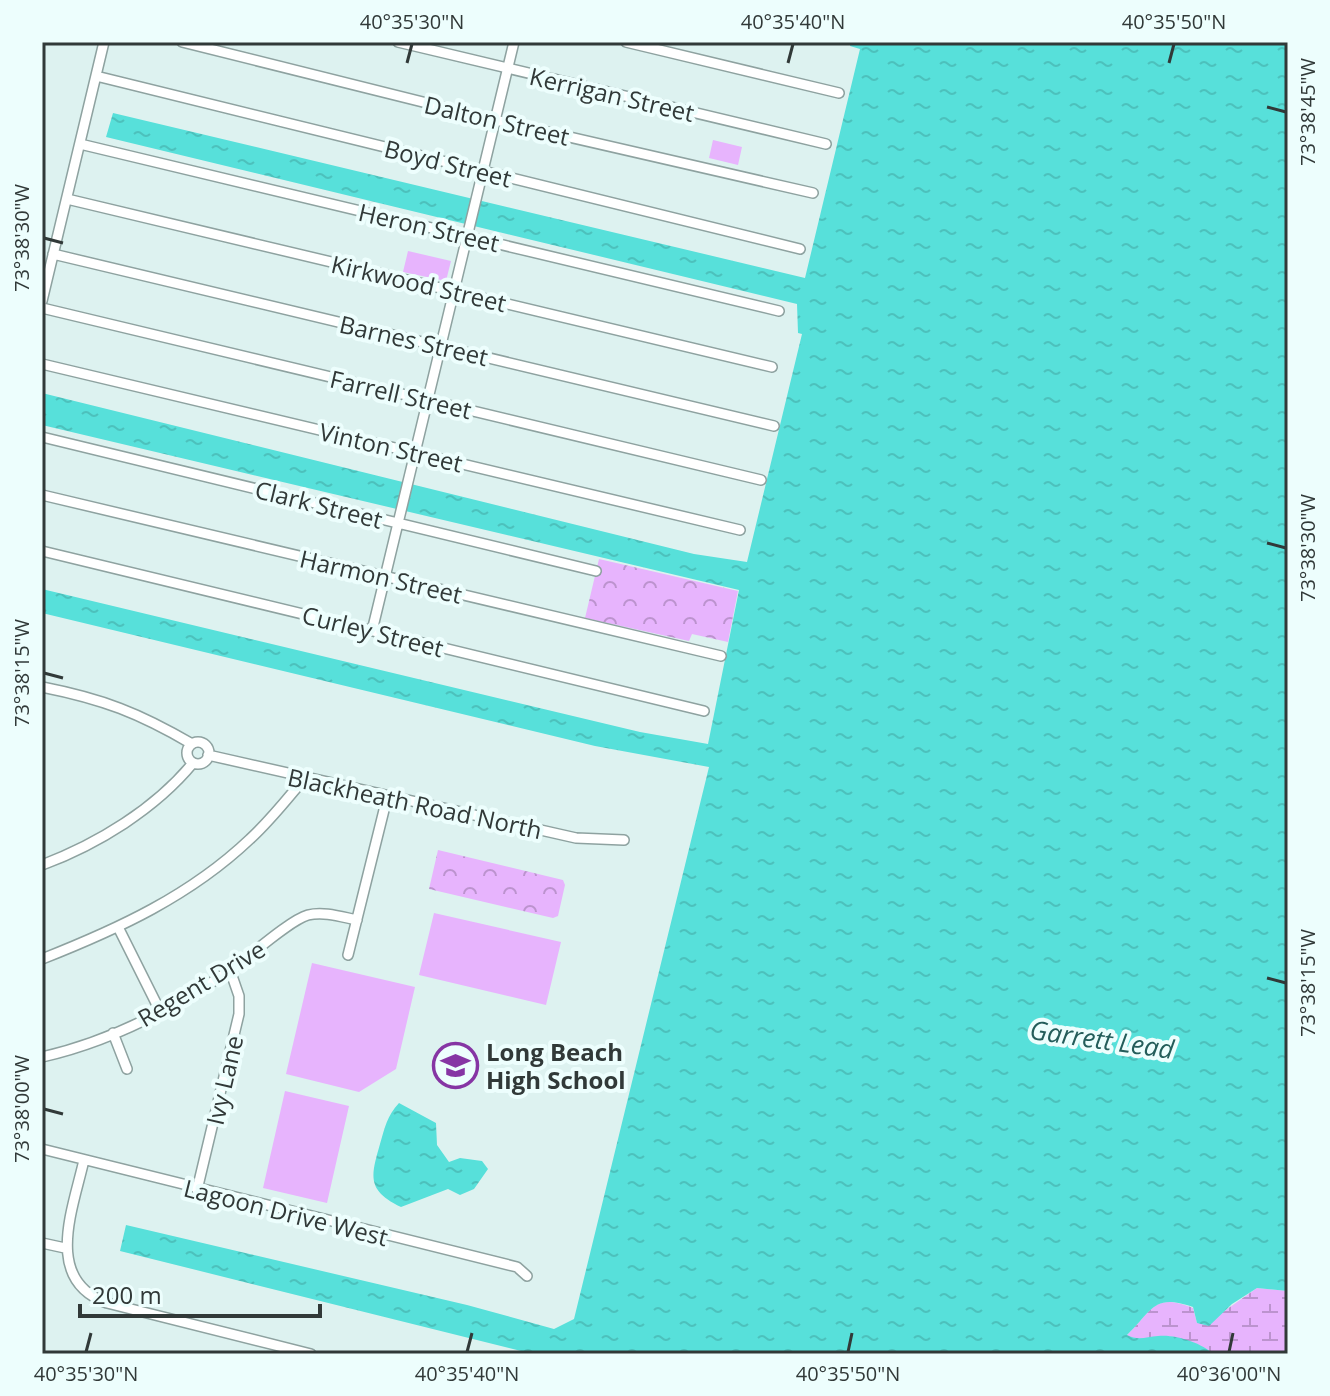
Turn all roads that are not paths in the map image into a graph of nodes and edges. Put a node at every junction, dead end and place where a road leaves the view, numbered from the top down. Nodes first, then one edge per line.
1 (104, 42) edge
2 (182, 42) edge
3 (398, 42) edge
4 (514, 42) edge
5 (626, 42) edge
6 (507, 69) junction
7 (96, 76) junction
8 (839, 93) dead end
9 (495, 120) junction
10 (80, 144) junction
11 (826, 144) dead end
12 (483, 172) junction
13 (813, 193) dead end
14 (67, 199) junction
15 (468, 233) junction
16 (800, 249) dead end
17 (53, 254) junction
18 (454, 292) junction
19 (42, 301) edge
20 (42, 308) edge
21 (779, 311) dead end
22 (441, 346) junction
23 (42, 364) edge
24 (772, 367) dead end
25 (428, 400) junction
26 (774, 426) dead end
27 (42, 437) edge
28 (415, 453) junction
29 (761, 480) dead end
30 (42, 495) edge
31 (399, 519) junction
32 (740, 530) dead end
33 (42, 551) edge
34 (596, 571) dead end
35 (385, 577) junction
36 (372, 631) junction
37 (721, 656) dead end
38 (42, 687) edge
39 (704, 711) dead end
40 (192, 744) junction
41 (208, 755) junction
42 (193, 763) junction
43 (304, 779) junction
44 (387, 798) junction
45 (624, 840) dead end
46 (42, 865) edge
47 (357, 920) junction
48 (119, 929) junction
49 (348, 955) dead end
50 (42, 959) edge
51 (230, 970) junction
52 (160, 1011) junction
53 (113, 1033) junction
54 (42, 1057) edge
55 (127, 1069) dead end
56 (42, 1149) edge
57 (84, 1160) junction
58 (197, 1190) junction
59 (42, 1243) edge
60 (65, 1248) junction
61 (527, 1276) dead end
62 (311, 1354) edge

1 - 7 street
2 - 9 street, Dalton Street
3 - 6 street, Kerrigan Street
4 - 6 street
5 - 8 street
6 - 9 street
6 - 11 street, Kerrigan Street
7 - 10 street
7 - 12 street, Boyd Street
9 - 12 street
9 - 13 street, Dalton Street
10 - 14 street
10 - 15 street, Heron Street
12 - 15 street
12 - 16 street, Boyd Street
14 - 17 street
14 - 18 street, Kirkwood Street
15 - 18 street
15 - 21 street, Heron Street
17 - 19 street
17 - 22 street, Barnes Street
18 - 22 street
18 - 24 street, Kirkwood Street
20 - 25 street, Farrell Street
22 - 25 street
22 - 26 street, Barnes Street
23 - 28 street, Vinton Street
25 - 28 street
25 - 29 street, Farrell Street
27 - 31 street, Clark Street
28 - 31 street
28 - 32 street, Vinton Street
30 - 35 street, Harmon Street
31 - 34 street, Clark Street
31 - 35 street
33 - 36 street, Curley Street
35 - 36 street
35 - 37 street, Harmon Street
36 - 39 street, Curley Street
38 - 40 street
40 - 41 street
40 - 42 street
41 - 42 street
41 - 43 street, Blackheath Road North
42 - 46 street
43 - 44 street, Blackheath Road North
43 - 48 street
44 - 45 street, Blackheath Road North
44 - 47 street
47 - 49 street
47 - 51 street, Regent Drive
48 - 50 street
48 - 52 street
51 - 52 street, Regent Drive
51 - 58 street, Ivy Lane
52 - 53 street, Regent Drive
53 - 54 street, Regent Drive
53 - 55 street
56 - 57 street, Lagoon Drive West
57 - 58 street, Lagoon Drive West
57 - 60 street
58 - 61 street, Lagoon Drive West
59 - 60 street
60 - 62 street

